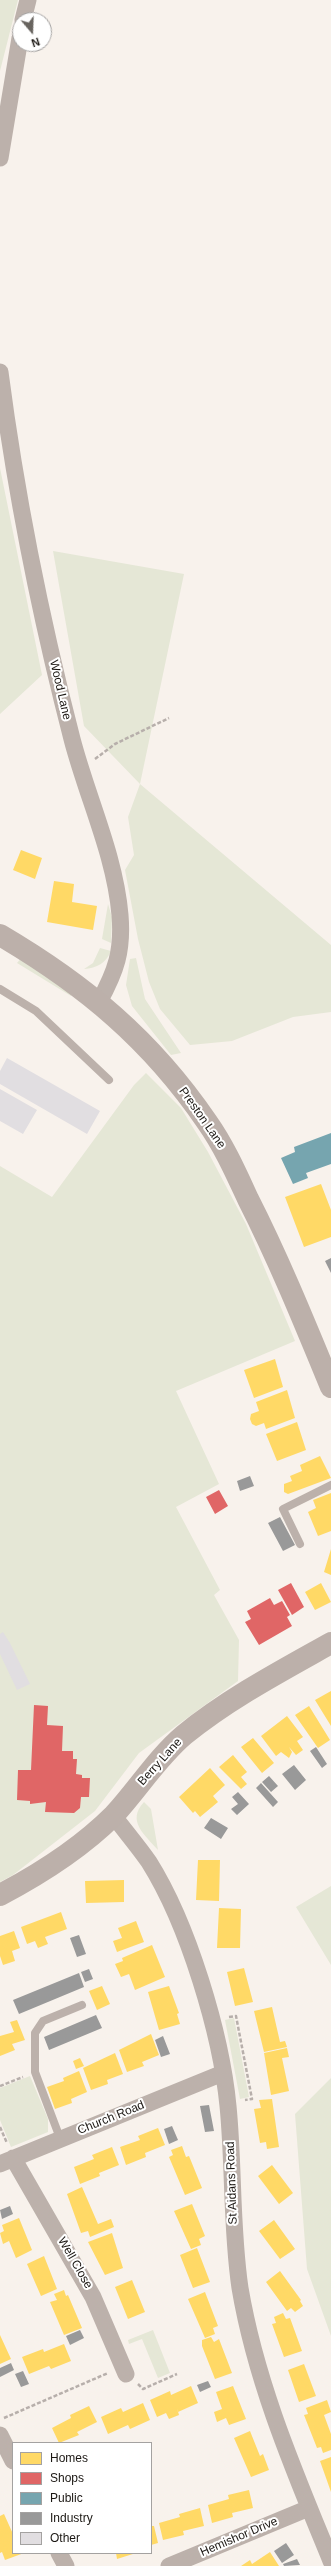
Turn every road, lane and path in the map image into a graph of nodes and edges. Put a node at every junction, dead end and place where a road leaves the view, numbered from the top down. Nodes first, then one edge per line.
1 (28, 0) edge
2 (25, 12) edge
3 (18, 52) edge
4 (0, 158) edge
5 (0, 372) edge
6 (170, 718) dead end
7 (81, 769) junction
8 (0, 935) edge
9 (0, 989) edge
10 (99, 1002) junction
11 (109, 1080) dead end
12 (331, 1387) edge
13 (331, 1485) edge
14 (300, 1544) dead end
15 (331, 1643) edge
16 (113, 1815) junction
17 (0, 1895) edge
18 (82, 2005) dead end
19 (35, 2072) junction
20 (223, 2073) junction
21 (0, 2086) edge
22 (60, 2138) junction
23 (6, 2161) edge
24 (125, 2370) junction
25 (177, 2374) dead end
26 (0, 2420) edge
27 (0, 2435) edge
28 (12, 2459) edge
29 (309, 2508) junction
30 (60, 2554) edge
31 (331, 2562) edge
32 (66, 2566) edge
33 (169, 2566) edge

1 - 2 street
3 - 4 street
5 - 7 street, Wood Lane
6 - 7 path
7 - 10 street, Wood Lane
8 - 10 street, Preston Lane
9 - 11 lane
10 - 12 street, Preston Lane
13 - 14 lane
15 - 16 street, Berry Lane
16 - 17 street, Berry Lane
16 - 20 street, St Aidans Road
18 - 19 lane
19 - 21 path
19 - 22 lane
20 - 22 street, Church Road
20 - 29 street, St Aidans Road
22 - 23 street, Church Road
23 - 24 street, Well Close
24 - 25 path
24 - 26 path
27 - 28 street
29 - 31 street, St Aidans Road
29 - 33 street, Hemishor Drive
30 - 32 street

